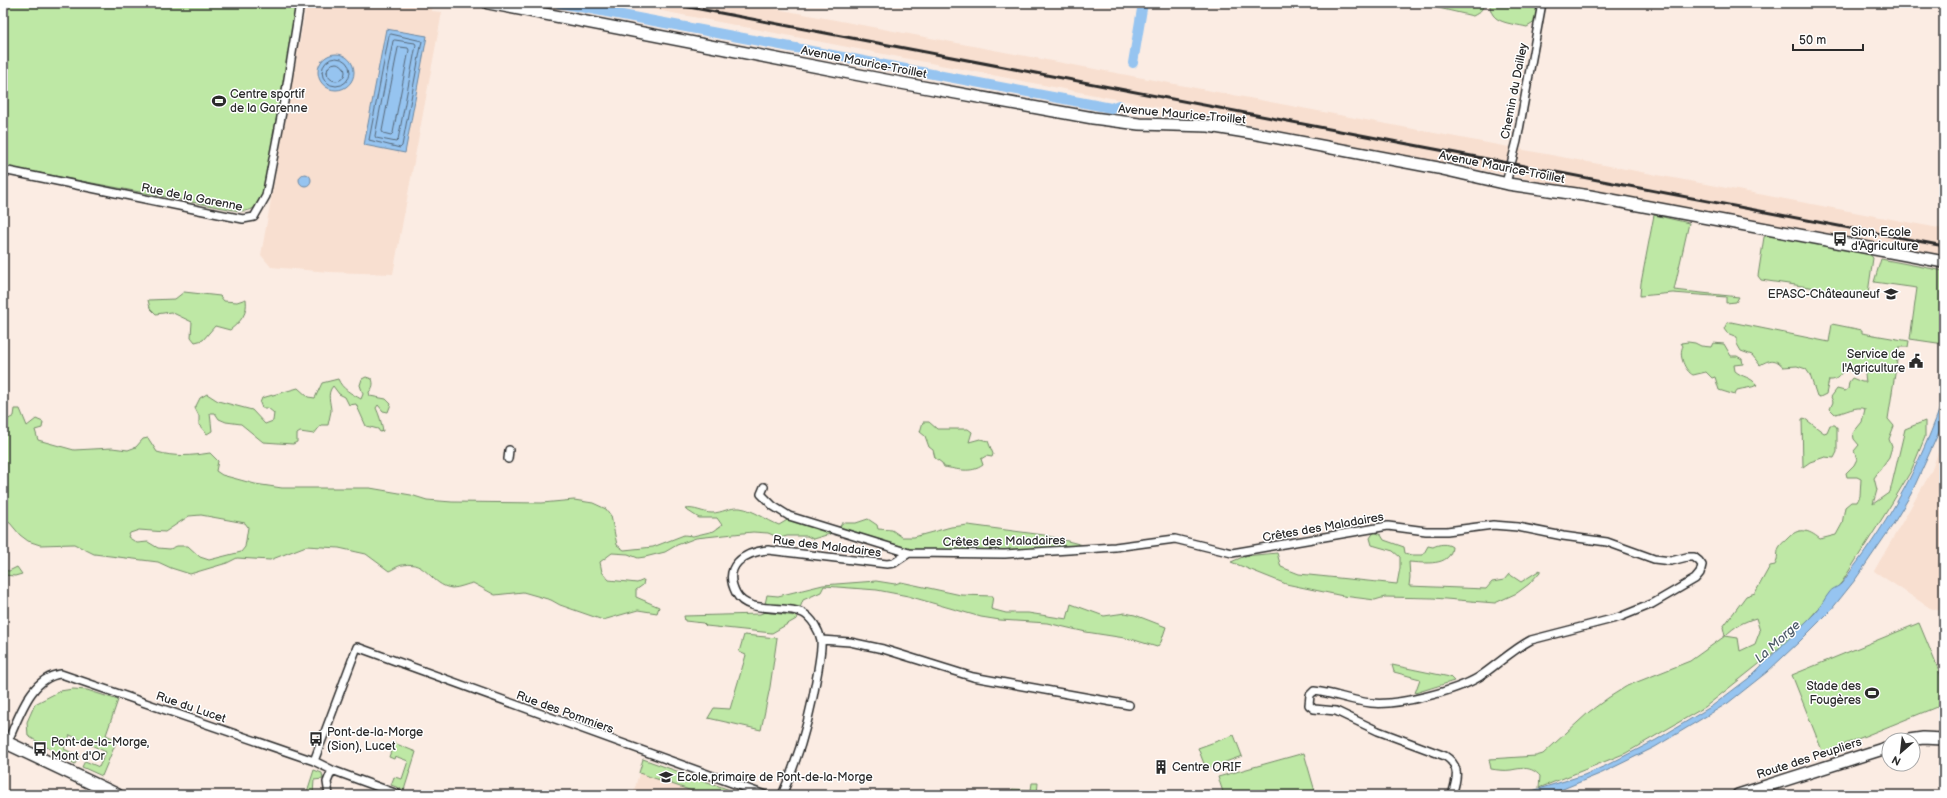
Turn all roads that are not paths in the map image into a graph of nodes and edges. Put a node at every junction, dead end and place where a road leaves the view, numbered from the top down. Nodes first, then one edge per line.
1 (300, 3) edge
2 (488, 3) edge
3 (1542, 3) edge
4 (3, 170) edge
5 (1506, 184) junction
6 (1944, 262) edge
7 (509, 450) dead end
8 (508, 459) dead end
9 (764, 488) dead end
10 (909, 553) junction
11 (821, 640) junction
12 (1129, 705) dead end
13 (1921, 739) edge
14 (1944, 739) edge
15 (5, 742) edge
16 (1881, 749) edge
17 (314, 761) junction
18 (332, 770) junction
19 (117, 795) edge
20 (329, 795) edge
21 (400, 795) edge
22 (765, 795) edge
23 (782, 795) edge
24 (1452, 795) edge
25 (1738, 795) edge

1 - 4 street, Rue de la Garenne
2 - 5 street, Avenue Maurice-Troillet
3 - 5 street, Chemin du Dailley
5 - 6 street, Avenue Maurice-Troillet
7 - 8 street
9 - 10 street, Crêtes des Maladaires
10 - 11 street, Rue des Maladaires
10 - 24 street, Crêtes des Maladaires
11 - 12 street
11 - 23 street
13 - 14 street
15 - 17 street, Rue du Lucet
15 - 19 main road
16 - 25 street, Route des Peupliers
17 - 18 street, Rue du Lucet
17 - 22 street, Rue des Pommiers
18 - 20 street
18 - 21 street, Rue du Lucet

